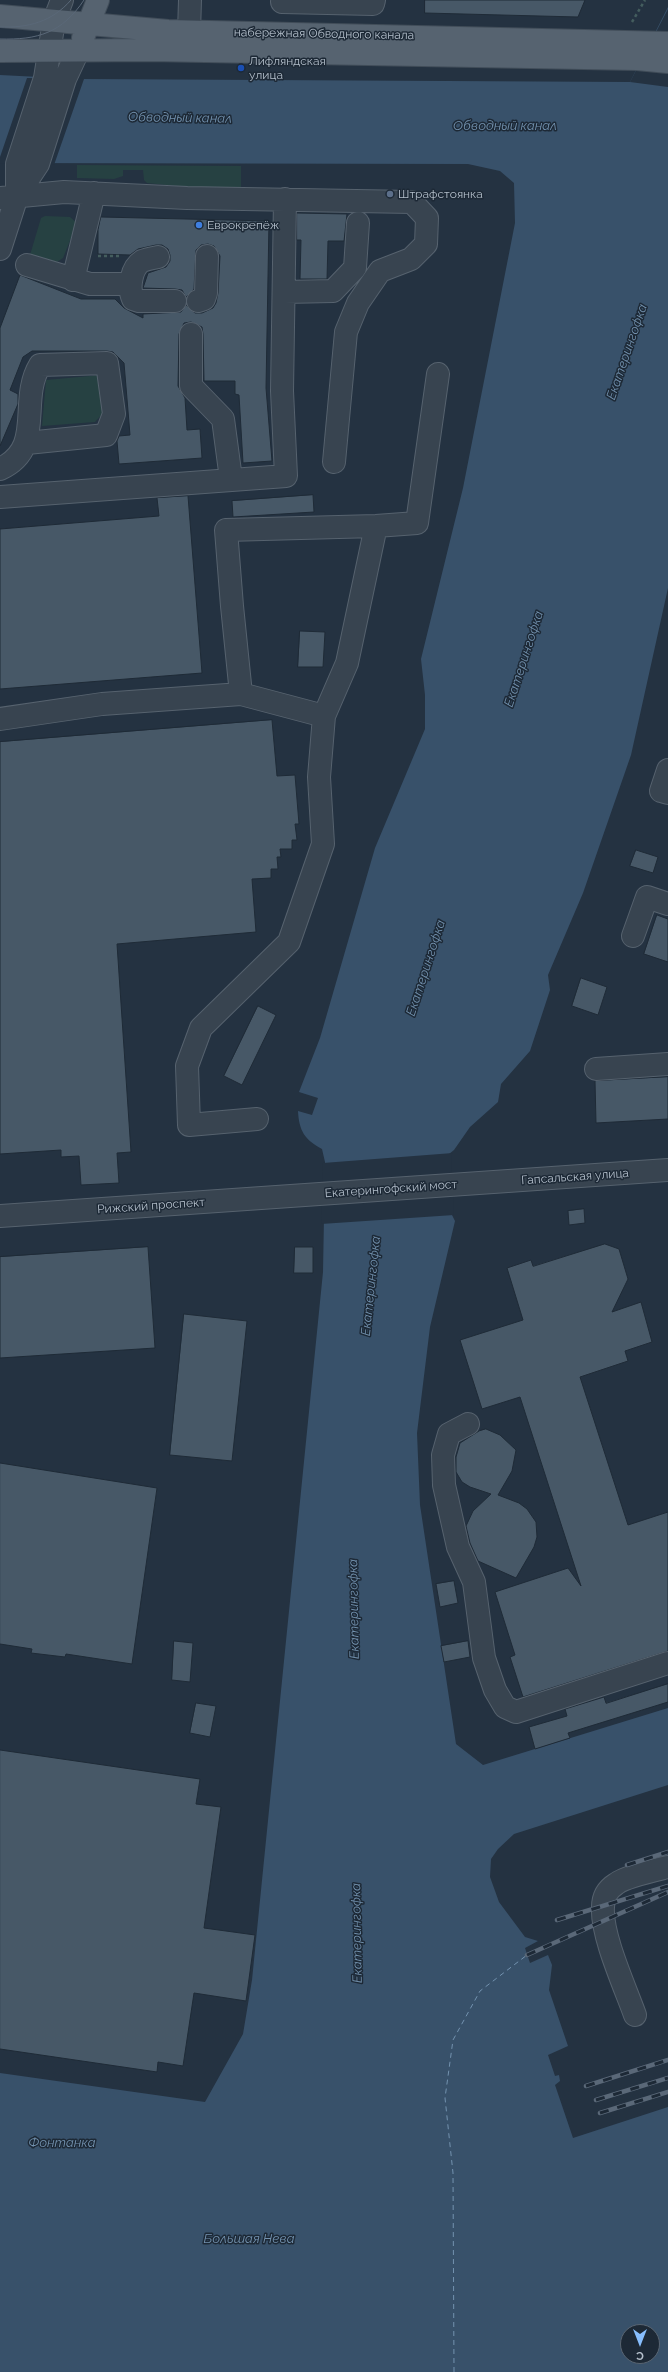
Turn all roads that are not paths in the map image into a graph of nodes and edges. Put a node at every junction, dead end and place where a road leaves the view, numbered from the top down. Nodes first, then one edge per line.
1 (62, 0) edge
2 (98, 0) edge
3 (190, 0) edge
4 (282, 2) dead end
5 (374, 2) edge
6 (321, 4) junction
7 (0, 16) edge
8 (54, 21) junction
9 (88, 25) junction
10 (189, 32) junction
11 (321, 34) junction
12 (373, 35) junction
13 (651, 48) edge
14 (0, 51) edge
15 (49, 51) junction
16 (78, 51) junction
17 (668, 62) edge
18 (55, 78) junction
19 (94, 193) junction
20 (8, 197) edge
21 (285, 199) junction
22 (358, 224) dead end
23 (0, 249) edge
24 (207, 256) dead end
25 (158, 257) dead end
26 (26, 266) dead end
27 (134, 275) junction
28 (73, 280) junction
29 (284, 292) junction
30 (175, 301) dead end
31 (198, 301) dead end
32 (191, 334) dead end
33 (438, 374) dead end
34 (27, 443) junction
35 (334, 462) dead end
36 (0, 469) edge
37 (231, 479) junction
38 (0, 497) edge
39 (376, 526) junction
40 (241, 694) junction
41 (324, 716) junction
42 (0, 719) edge
43 (668, 770) edge
44 (668, 793) edge
45 (668, 904) edge
46 (633, 936) dead end
47 (668, 1064) edge
48 (596, 1069) dead end
49 (257, 1119) dead end
50 (668, 1170) edge
51 (481, 1183) joint
52 (302, 1196) joint
53 (0, 1216) edge
54 (468, 1424) dead end
55 (668, 1663) edge
56 (668, 1867) edge
57 (635, 2015) dead end

1 - 8 street
2 - 9 main road
3 - 10 street
4 - 6 street
5 - 6 street
5 - 12 street
6 - 11 street
7 - 8 main road, набережная Обводного канала
8 - 9 main road, набережная Обводного канала
8 - 15 street
9 - 10 main road, набережная Обводного канала
9 - 16 main road
10 - 11 main road, набережная Обводного канала
11 - 12 main road, набережная Обводного канала
12 - 13 main road, набережная Обводного канала
13 - 16 main road, набережная Обводного канала
13 - 17 main road
14 - 15 main road, набережная Обводного канала
15 - 16 main road, набережная Обводного канала
15 - 18 street
16 - 18 street
18 - 20 street
19 - 20 street
19 - 21 street
19 - 28 street
20 - 23 street
21 - 29 street
21 - 35 street
22 - 29 street
24 - 31 street
25 - 27 street
26 - 28 street
27 - 28 street
27 - 30 street
29 - 37 street
32 - 37 street
33 - 39 street
34 - 34 street
34 - 36 street
37 - 38 street
39 - 40 street
39 - 41 street
40 - 41 street
40 - 42 street
41 - 49 street
43 - 44 street
45 - 46 street
47 - 48 street
50 - 51 street, Гапсальская улица
51 - 52 street, Екатерингофский мост
52 - 53 street, Рижский проспект
54 - 55 street
56 - 57 street

